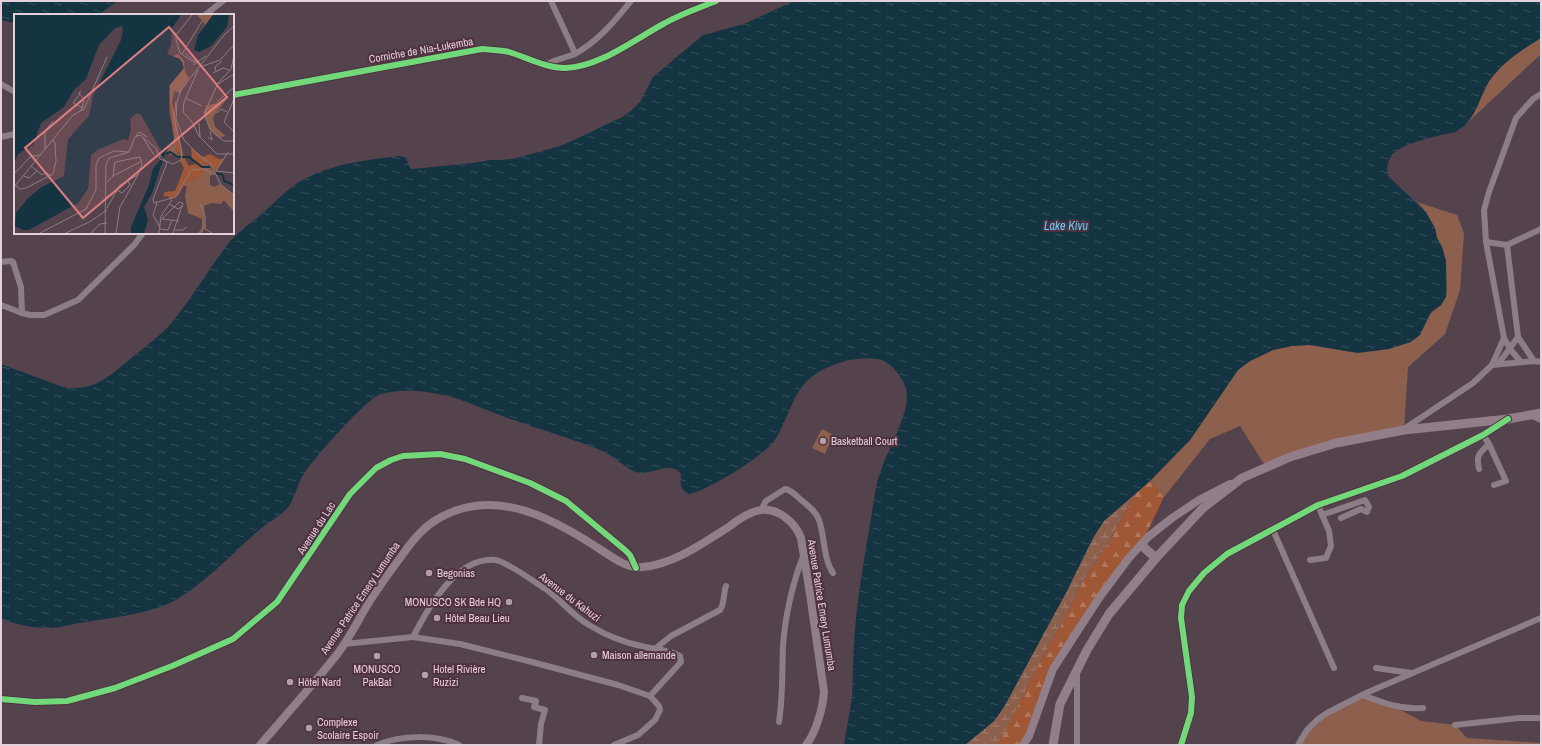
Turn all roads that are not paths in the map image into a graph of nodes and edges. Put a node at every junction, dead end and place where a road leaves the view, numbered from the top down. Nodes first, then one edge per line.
1 (223, 1) edge
2 (551, 1) edge
3 (631, 1) edge
4 (716, 1) edge
5 (206, 14) edge
6 (575, 53) junction
7 (546, 65) junction
8 (1, 84) edge
9 (14, 91) edge
10 (1541, 94) edge
11 (234, 95) edge
12 (14, 134) edge
13 (1, 137) edge
14 (1541, 229) edge
15 (142, 234) edge
16 (1486, 242) junction
17 (1507, 245) junction
18 (1, 262) edge
19 (1, 305) edge
20 (22, 313) junction
21 (1518, 337) junction
22 (1504, 338) junction
23 (1510, 349) junction
24 (1538, 361) edge
25 (1521, 362) junction
26 (1499, 364) junction
27 (1492, 365) junction
28 (1541, 412) edge
29 (1528, 414) junction
30 (1508, 418) junction
31 (1541, 420) edge
32 (1404, 430) junction
33 (1483, 435) junction
34 (1489, 444) junction
35 (1479, 469) dead end
36 (1242, 478) junction
37 (1494, 485) dead end
38 (1318, 506) junction
39 (762, 510) junction
40 (1322, 515) junction
41 (1341, 518) dead end
42 (1273, 530) junction
43 (1141, 545) junction
44 (804, 554) junction
45 (1156, 558) junction
46 (1310, 560) dead end
47 (636, 568) junction
48 (833, 573) dead end
49 (726, 586) dead end
50 (1541, 618) edge
51 (413, 637) junction
52 (344, 644) junction
53 (656, 648) junction
54 (1077, 668) junction
55 (1334, 668) dead end
56 (1376, 668) dead end
57 (1412, 673) junction
58 (1362, 695) junction
59 (650, 696) junction
60 (522, 698) dead end
61 (1, 699) edge
62 (1423, 708) dead end
63 (1541, 718) edge
64 (779, 722) dead end
65 (1455, 725) dead end
66 (808, 744) edge
67 (260, 745) edge
68 (377, 745) edge
69 (459, 745) edge
70 (539, 745) edge
71 (614, 745) edge
72 (1023, 745) edge
73 (1053, 745) edge
74 (1077, 745) edge
75 (1181, 745) edge
76 (1298, 745) edge

1 - 5 street
2 - 6 street
3 - 6 street
4 - 7 street, Corniche de Nia-Lukemba
6 - 7 street
7 - 11 street, Corniche de Nia-Lukemba
8 - 9 street
10 - 16 street
12 - 13 street
14 - 17 street
15 - 20 street
16 - 17 street
16 - 22 street
17 - 21 street
18 - 20 street
19 - 20 street
21 - 23 street
21 - 24 street
22 - 23 street
22 - 27 street
23 - 25 street
23 - 26 street
24 - 25 street
25 - 26 street
26 - 27 street
27 - 32 street
28 - 29 highway
29 - 30 highway
29 - 31 street
30 - 32 highway
30 - 33 street
32 - 36 highway
33 - 34 street
33 - 38 street
34 - 35 street
34 - 37 street
36 - 43 main road
36 - 45 highway
38 - 40 street
38 - 42 street
39 - 44 main road, Avenue Patrice Emery Lumumba
39 - 47 main road
39 - 48 street
40 - 41 street
40 - 46 street
42 - 55 street
42 - 75 street
43 - 45 highway
43 - 72 main road
44 - 64 street
44 - 66 main road, Avenue Patrice Emery Lumumba
45 - 54 highway
47 - 52 main road, Avenue Patrice Emery Lumumba
47 - 61 street, Avenue du Lac
49 - 53 street
50 - 57 street
51 - 52 street
51 - 53 street, Avenue du Kahuzi
51 - 59 street
52 - 67 main road, Avenue Patrice Emery Lumumba
53 - 59 street, Avenue du Kahuzi
54 - 73 highway
54 - 74 street
56 - 57 street
57 - 58 street
58 - 62 street
58 - 76 street
59 - 71 street
60 - 70 street
63 - 65 street
68 - 69 street

